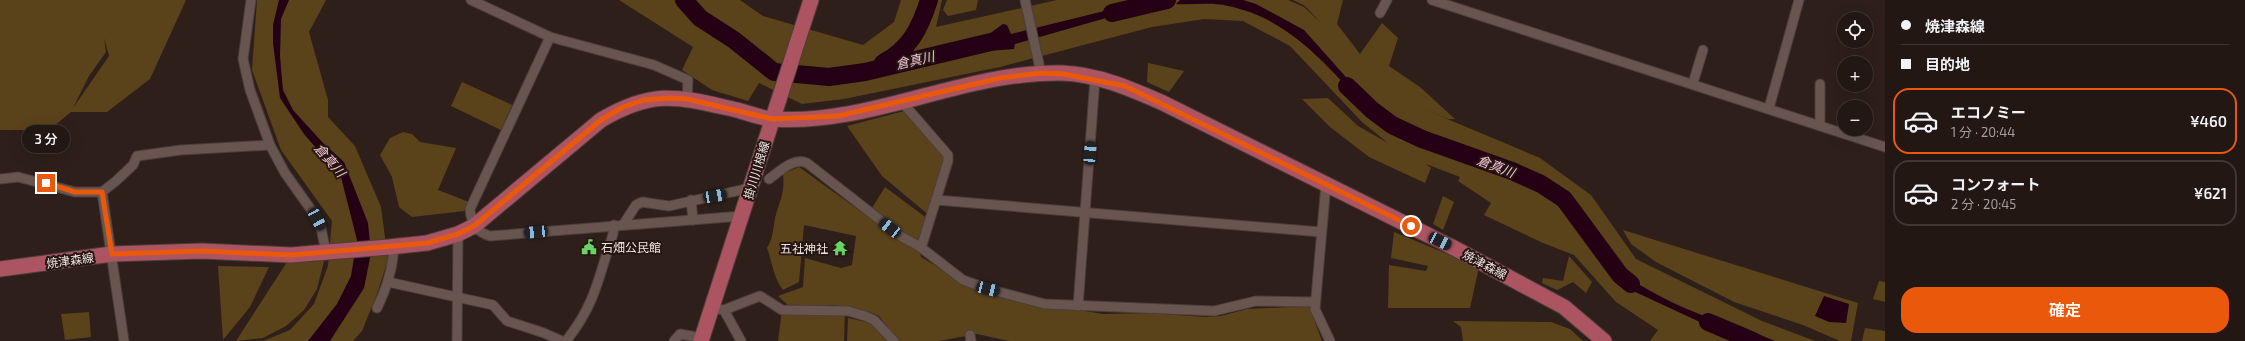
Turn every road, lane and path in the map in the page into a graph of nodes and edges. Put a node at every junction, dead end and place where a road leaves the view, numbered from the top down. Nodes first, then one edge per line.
1 (251, 0) edge
2 (471, 0) edge
3 (811, 0) edge
4 (1025, 0) edge
5 (1387, 0) edge
6 (1432, 0) edge
7 (1799, 0) edge
8 (1380, 13) dead end
9 (550, 37) junction
10 (1703, 50) dead end
11 (1041, 73) junction
12 (1096, 79) junction
13 (1693, 83) junction
14 (1820, 84) dead end
15 (687, 99) junction
16 (902, 102) junction
17 (1769, 108) junction
18 (772, 119) junction
19 (1820, 125) junction
20 (270, 145) junction
21 (1885, 147) edge
22 (0, 179) edge
23 (769, 179) dead end
24 (1326, 184) junction
25 (750, 188) junction
26 (102, 192) junction
27 (691, 200) junction
28 (936, 200) junction
29 (1085, 212) junction
30 (742, 216) junction
31 (693, 220) junction
32 (619, 225) junction
33 (474, 226) junction
34 (1321, 232) junction
35 (458, 234) junction
36 (392, 246) junction
37 (921, 248) junction
38 (332, 252) junction
39 (112, 254) junction
40 (0, 269) edge
41 (388, 282) junction
42 (457, 295) junction
43 (1315, 302) junction
44 (1078, 306) junction
45 (377, 308) dead end
46 (718, 309) junction
47 (701, 340) edge
48 (124, 341) edge
49 (457, 341) edge
50 (562, 341) edge
51 (566, 341) edge
52 (674, 341) edge
53 (741, 341) edge
54 (894, 341) edge
55 (1330, 341) edge
56 (1604, 341) edge

1 - 20 street
2 - 9 street
3 - 18 main road, 掛川川根線
4 - 11 street
5 - 8 street
6 - 13 street
7 - 17 street
9 - 15 street
9 - 33 street
10 - 13 street
11 - 12 main road, 焼津森線
11 - 16 main road, 焼津森線
12 - 24 main road, 焼津森線
12 - 29 street
13 - 17 street
14 - 19 street
15 - 18 main road, 焼津森線
15 - 33 main road, 焼津森線
16 - 18 main road, 焼津森線
16 - 28 street
17 - 19 street
18 - 25 main road, 掛川川根線
19 - 21 street
20 - 26 street
20 - 38 street
22 - 26 street
23 - 37 street
24 - 34 street
24 - 56 main road, 焼津森線
25 - 27 street
25 - 30 main road, 掛川川根線
26 - 39 street
27 - 31 street
27 - 32 street
28 - 29 street
28 - 37 street
29 - 34 street
29 - 44 street
30 - 31 street
30 - 46 main road, 掛川川根線
31 - 32 street
32 - 33 street
32 - 51 street
33 - 35 main road, 焼津森線
34 - 43 street
35 - 36 main road, 焼津森線
35 - 42 street
36 - 38 main road, 焼津森線
36 - 41 street
37 - 44 street
38 - 39 main road, 焼津森線
39 - 40 main road, 焼津森線
39 - 48 street
41 - 42 street
41 - 45 street
42 - 49 street
42 - 50 street
43 - 44 street
43 - 55 street
46 - 47 main road, 掛川川根線
46 - 53 street
46 - 54 street
47 - 52 street

